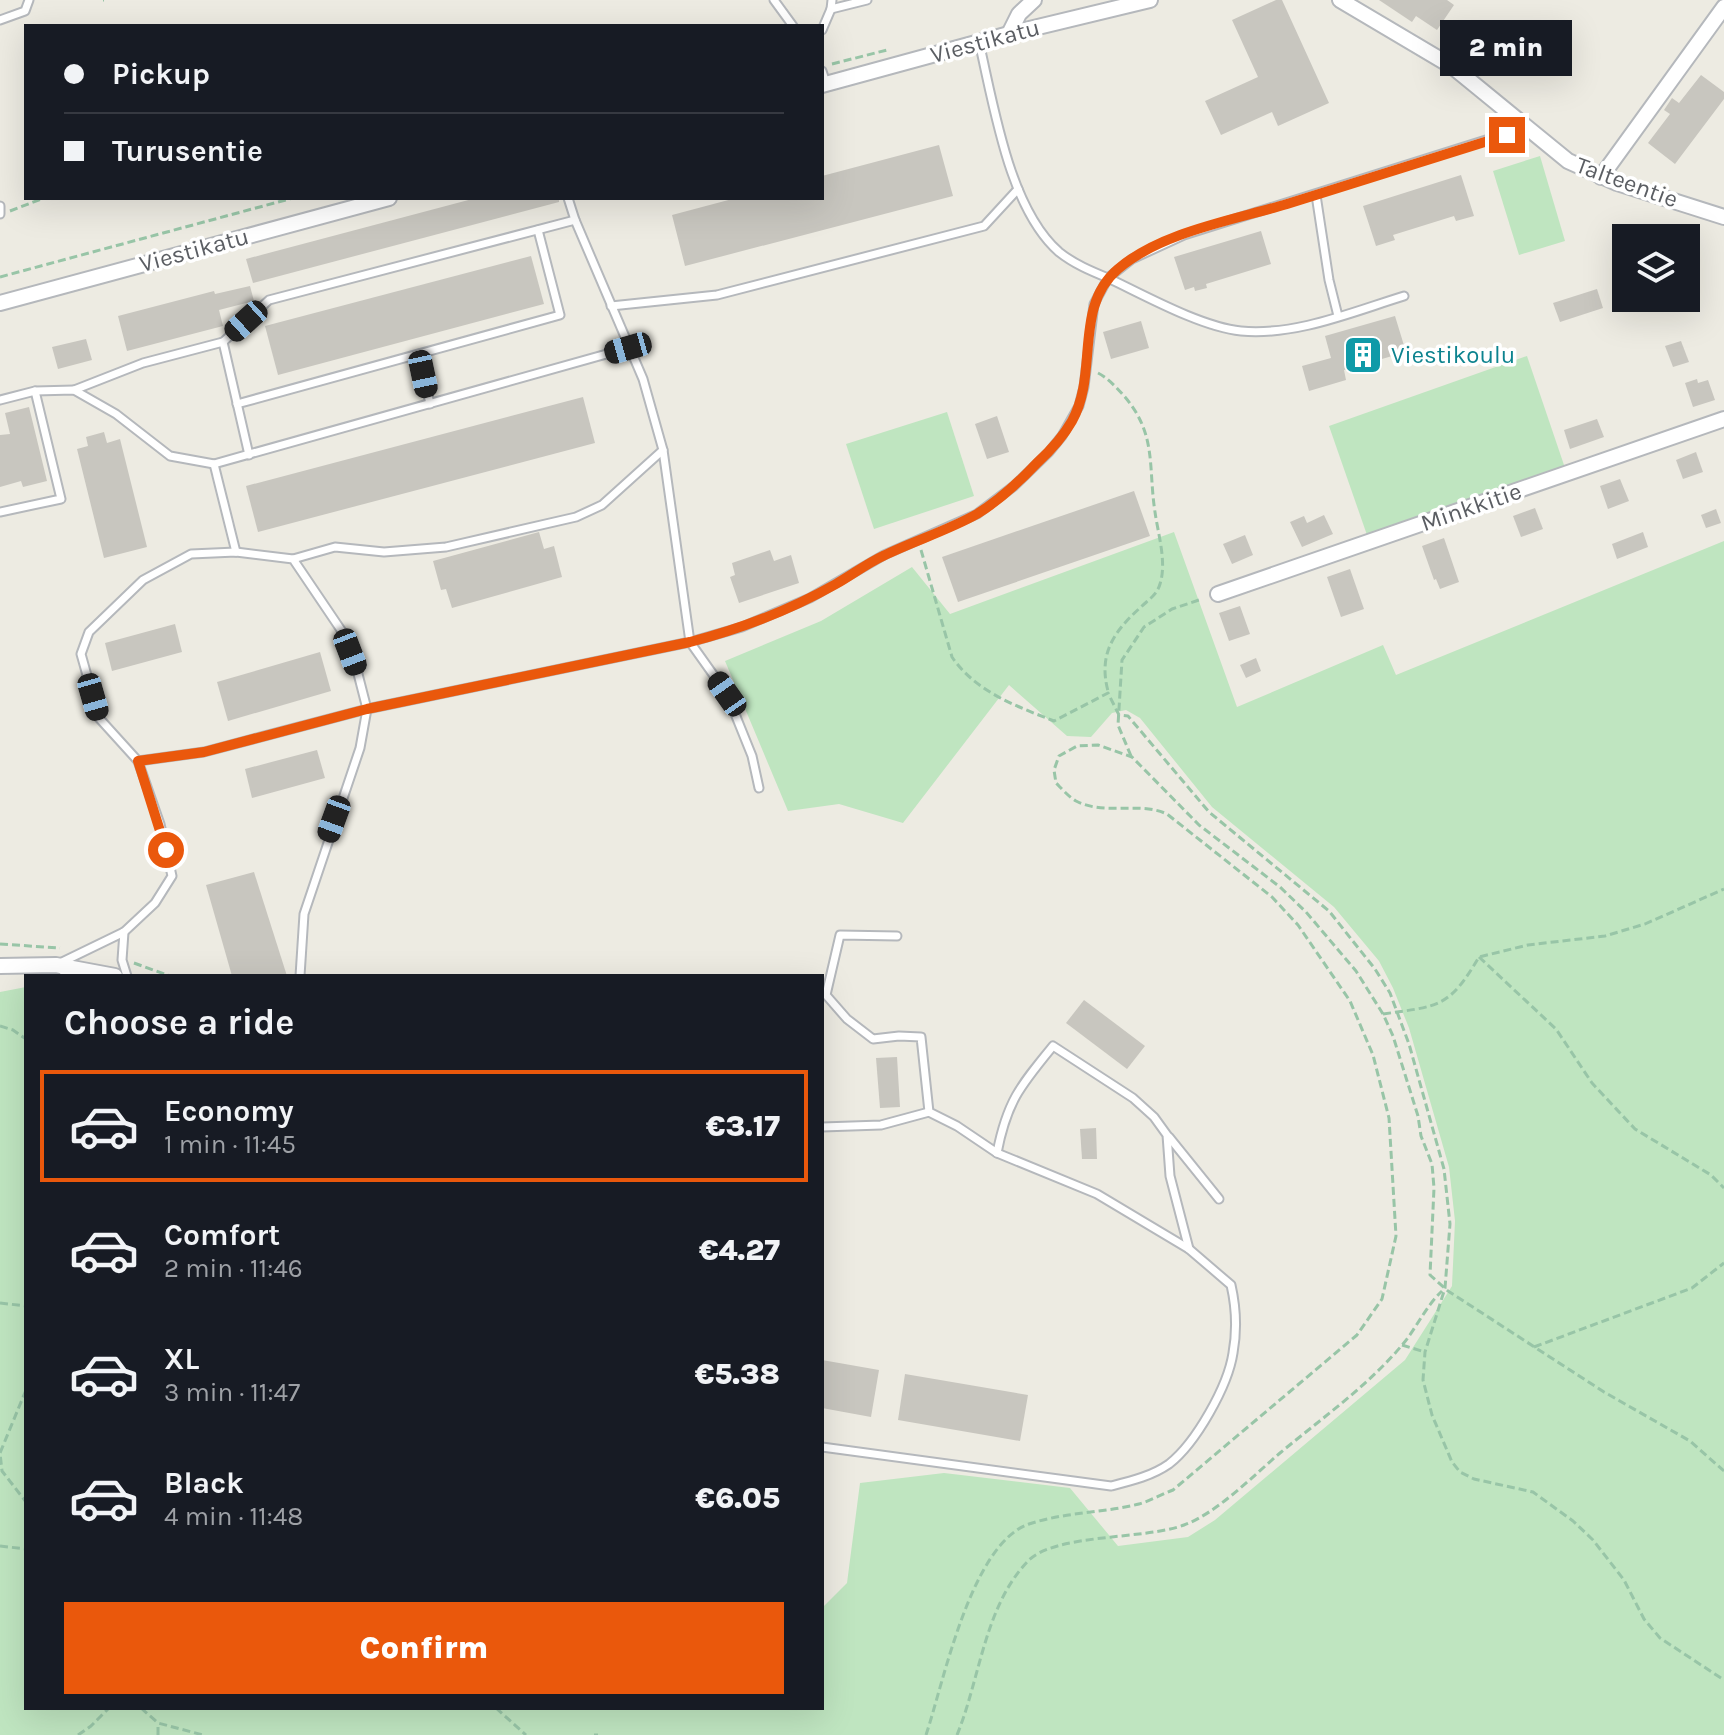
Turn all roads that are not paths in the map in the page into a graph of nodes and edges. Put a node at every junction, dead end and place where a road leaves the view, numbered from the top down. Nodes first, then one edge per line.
1 (29, 0) edge
2 (774, 0) edge
3 (832, 0) edge
4 (867, 0) edge
5 (1034, 0) edge
6 (1150, 0) edge
7 (1340, 0) edge
8 (831, 9) junction
9 (1723, 12) edge
10 (0, 20) edge
11 (792, 24) edge
12 (824, 25) edge
13 (1009, 34) junction
14 (979, 42) junction
15 (824, 76) edge
16 (1524, 128) junction
17 (1601, 177) junction
18 (1018, 189) junction
19 (1316, 195) junction
20 (382, 200) edge
21 (569, 200) edge
22 (1724, 217) edge
23 (575, 220) junction
24 (538, 230) junction
25 (1108, 278) junction
26 (1404, 296) dead end
27 (0, 303) edge
28 (611, 306) junction
29 (1338, 316) junction
30 (223, 342) junction
31 (628, 348) junction
32 (419, 354) junction
33 (74, 390) junction
34 (35, 391) junction
35 (0, 400) edge
36 (237, 404) junction
37 (430, 404) junction
38 (1724, 419) edge
39 (663, 450) junction
40 (249, 455) junction
41 (214, 464) junction
42 (0, 512) edge
43 (236, 552) junction
44 (293, 559) junction
45 (1218, 594) road end
46 (690, 642) junction
47 (367, 709) junction
48 (138, 761) junction
49 (759, 788) dead end
50 (124, 932) junction
51 (897, 936) dead end
52 (56, 965) junction
53 (0, 966) edge
54 (66, 974) edge
55 (104, 974) edge
56 (126, 974) edge
57 (300, 974) edge
58 (929, 1112) junction
59 (824, 1127) edge
60 (1167, 1135) junction
61 (997, 1153) junction
62 (1219, 1199) dead end
63 (1189, 1249) junction
64 (824, 1447) edge

1 - 10 lane
2 - 11 lane
3 - 8 lane
4 - 8 lane
5 - 13 street
6 - 13 street, Viestikatu
7 - 16 street, Talteentie
8 - 12 lane
9 - 17 street
13 - 14 street, Viestikatu
14 - 15 street, Viestikatu
14 - 18 lane
16 - 17 street, Talteentie
16 - 19 lane
17 - 22 street, Talteentie
18 - 25 lane
18 - 28 lane
19 - 25 lane
19 - 29 lane
20 - 27 street, Viestikatu
21 - 23 lane
23 - 24 lane
23 - 28 lane
24 - 30 lane
24 - 32 lane
25 - 29 lane
25 - 46 lane
26 - 29 lane
28 - 31 lane
30 - 33 lane
30 - 36 lane
31 - 37 lane
31 - 39 lane
32 - 36 lane
32 - 37 lane
33 - 34 lane
33 - 41 lane
34 - 35 lane
34 - 42 lane
36 - 40 lane
37 - 40 lane
38 - 45 street, Minkkitie
39 - 44 lane
39 - 46 lane
40 - 41 lane
41 - 43 lane
43 - 44 lane
43 - 48 lane
44 - 47 lane
46 - 47 lane
46 - 49 lane
47 - 48 lane
47 - 57 lane
48 - 50 lane
50 - 52 lane
50 - 56 lane
51 - 58 lane
52 - 53 street
52 - 54 lane
52 - 55 street
58 - 59 lane
58 - 61 lane
60 - 61 lane
60 - 62 lane
60 - 63 lane
61 - 63 lane
63 - 64 lane

